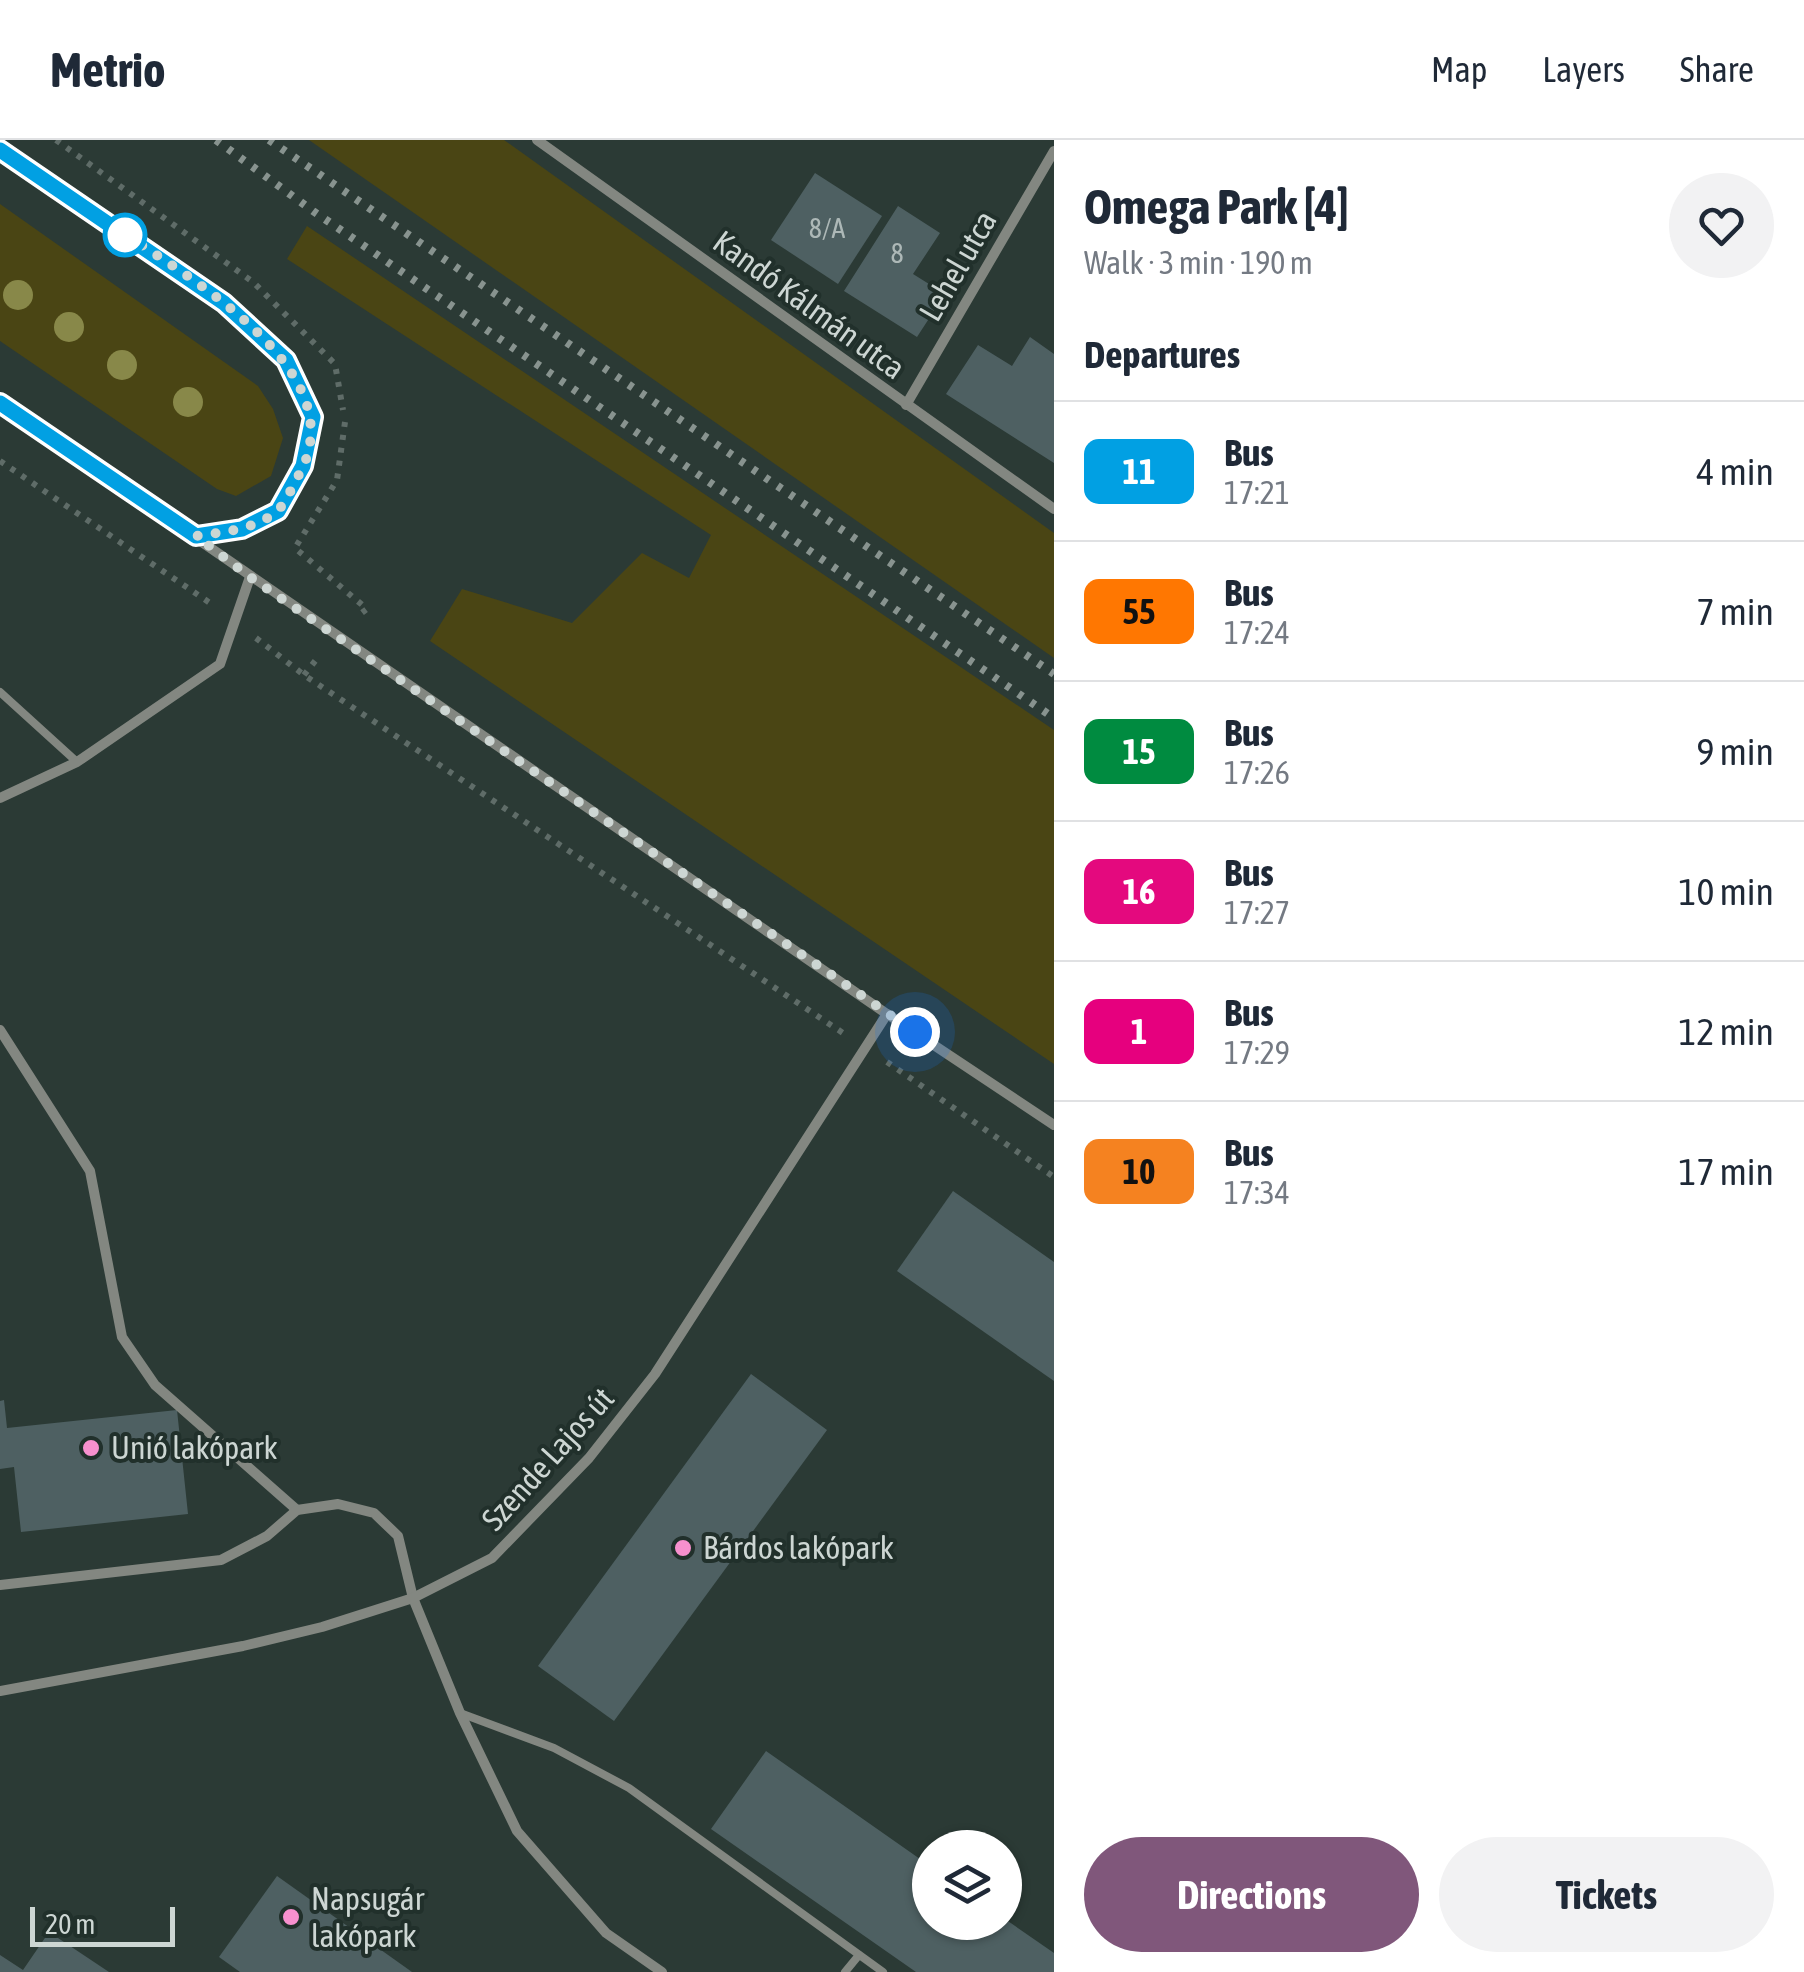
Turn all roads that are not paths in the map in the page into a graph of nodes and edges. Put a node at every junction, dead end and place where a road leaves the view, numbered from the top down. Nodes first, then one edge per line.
1 (537, 140) edge
2 (0, 150) edge
3 (1054, 151) edge
4 (0, 403) edge
5 (906, 405) junction
6 (1054, 509) edge
7 (196, 536) junction
8 (250, 577) junction
9 (0, 692) edge
10 (77, 762) junction
11 (0, 798) edge
12 (887, 1014) junction
13 (0, 1030) edge
14 (1054, 1124) edge
15 (296, 1510) junction
16 (0, 1585) edge
17 (413, 1598) junction
18 (0, 1691) edge
19 (460, 1713) junction
20 (859, 1954) junction
21 (662, 1972) edge
22 (845, 1972) edge
23 (883, 1972) edge

1 - 5 street, Kandó Kálmán utca
2 - 7 lane
3 - 5 street, Lehel utca
4 - 7 street
5 - 6 street, Kandó Kálmán utca
7 - 8 street
8 - 10 street
8 - 12 street
9 - 10 lane
10 - 11 street
12 - 14 street
12 - 17 street, Szende Lajos út
13 - 15 street
15 - 16 street
15 - 17 street
17 - 18 street, Szende Lajos út
17 - 19 street
19 - 20 lane
19 - 21 street
20 - 22 lane
20 - 23 lane

